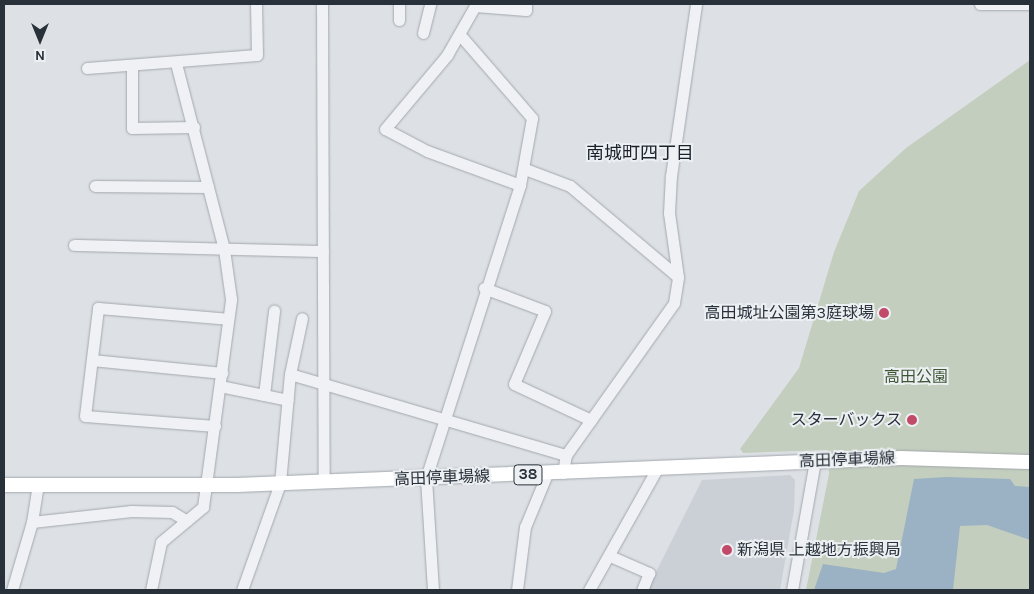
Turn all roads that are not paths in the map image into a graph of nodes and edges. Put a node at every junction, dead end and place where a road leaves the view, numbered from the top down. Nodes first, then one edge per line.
1 (256, 4) edge
2 (322, 4) edge
3 (399, 4) edge
4 (430, 4) edge
5 (526, 4) edge
6 (696, 4) edge
7 (980, 4) edge
8 (1030, 4) edge
9 (399, 20) dead end
10 (423, 32) dead end
11 (460, 35) junction
12 (176, 64) junction
13 (132, 66) junction
14 (87, 68) dead end
15 (194, 127) junction
16 (525, 169) junction
17 (520, 185) junction
18 (95, 186) dead end
19 (208, 187) junction
20 (74, 245) dead end
21 (224, 249) junction
22 (323, 250) junction
23 (678, 277) junction
24 (484, 288) junction
25 (274, 311) dead end
26 (302, 318) dead end
27 (228, 319) junction
28 (92, 360) junction
29 (222, 373) junction
30 (290, 374) junction
31 (322, 384) junction
32 (220, 386) junction
33 (264, 395) junction
34 (288, 400) junction
35 (591, 420) junction
36 (444, 422) junction
37 (216, 426) junction
38 (566, 455) junction
39 (815, 462) junction
40 (1030, 462) edge
41 (658, 468) junction
42 (563, 473) junction
43 (547, 474) junction
44 (426, 478) junction
45 (324, 481) junction
46 (280, 483) junction
47 (4, 485) edge
48 (31, 485) junction
49 (209, 485) junction
50 (188, 521) junction
51 (32, 522) junction
52 (610, 556) junction
53 (12, 589) edge
54 (152, 590) edge
55 (242, 590) edge
56 (433, 590) edge
57 (517, 590) edge
58 (589, 590) edge
59 (642, 590) edge
60 (792, 590) edge

1 - 12 street
2 - 22 street
3 - 9 street
4 - 10 street
5 - 11 street
6 - 23 street
7 - 8 street
11 - 16 street
11 - 17 street
12 - 13 street
12 - 15 street
13 - 14 street
13 - 15 street
15 - 19 street
16 - 17 street
16 - 23 street
17 - 24 street
18 - 19 street
19 - 21 street
20 - 21 street
21 - 22 street
21 - 27 street
22 - 31 street
23 - 35 street
24 - 35 street
24 - 36 street
25 - 33 street
26 - 30 street
27 - 28 street
27 - 29 street
28 - 29 street
28 - 37 street
29 - 32 street
30 - 31 street
30 - 34 street
31 - 36 street
31 - 45 street
32 - 33 street
32 - 37 street
33 - 34 street
34 - 46 street
35 - 38 street
36 - 38 street
36 - 44 street
37 - 49 street
38 - 42 street
39 - 40 main road, 高田停車場線 / 38
39 - 41 main road, 高田停車場線 / 38
39 - 60 street
41 - 42 main road, 高田停車場線 / 38
41 - 52 street
42 - 43 main road, 高田停車場線 / 38
43 - 44 main road, 高田停車場線 / 38
43 - 57 street
44 - 45 main road, 高田停車場線 / 38
44 - 56 street
45 - 46 main road, 高田停車場線 / 38
46 - 49 main road, 高田停車場線 / 38
46 - 55 street
47 - 48 main road, 高田停車場線 / 38
48 - 49 main road, 高田停車場線 / 38
48 - 51 street
49 - 50 street
50 - 51 street
50 - 54 street
51 - 53 street
52 - 58 street
52 - 59 street

